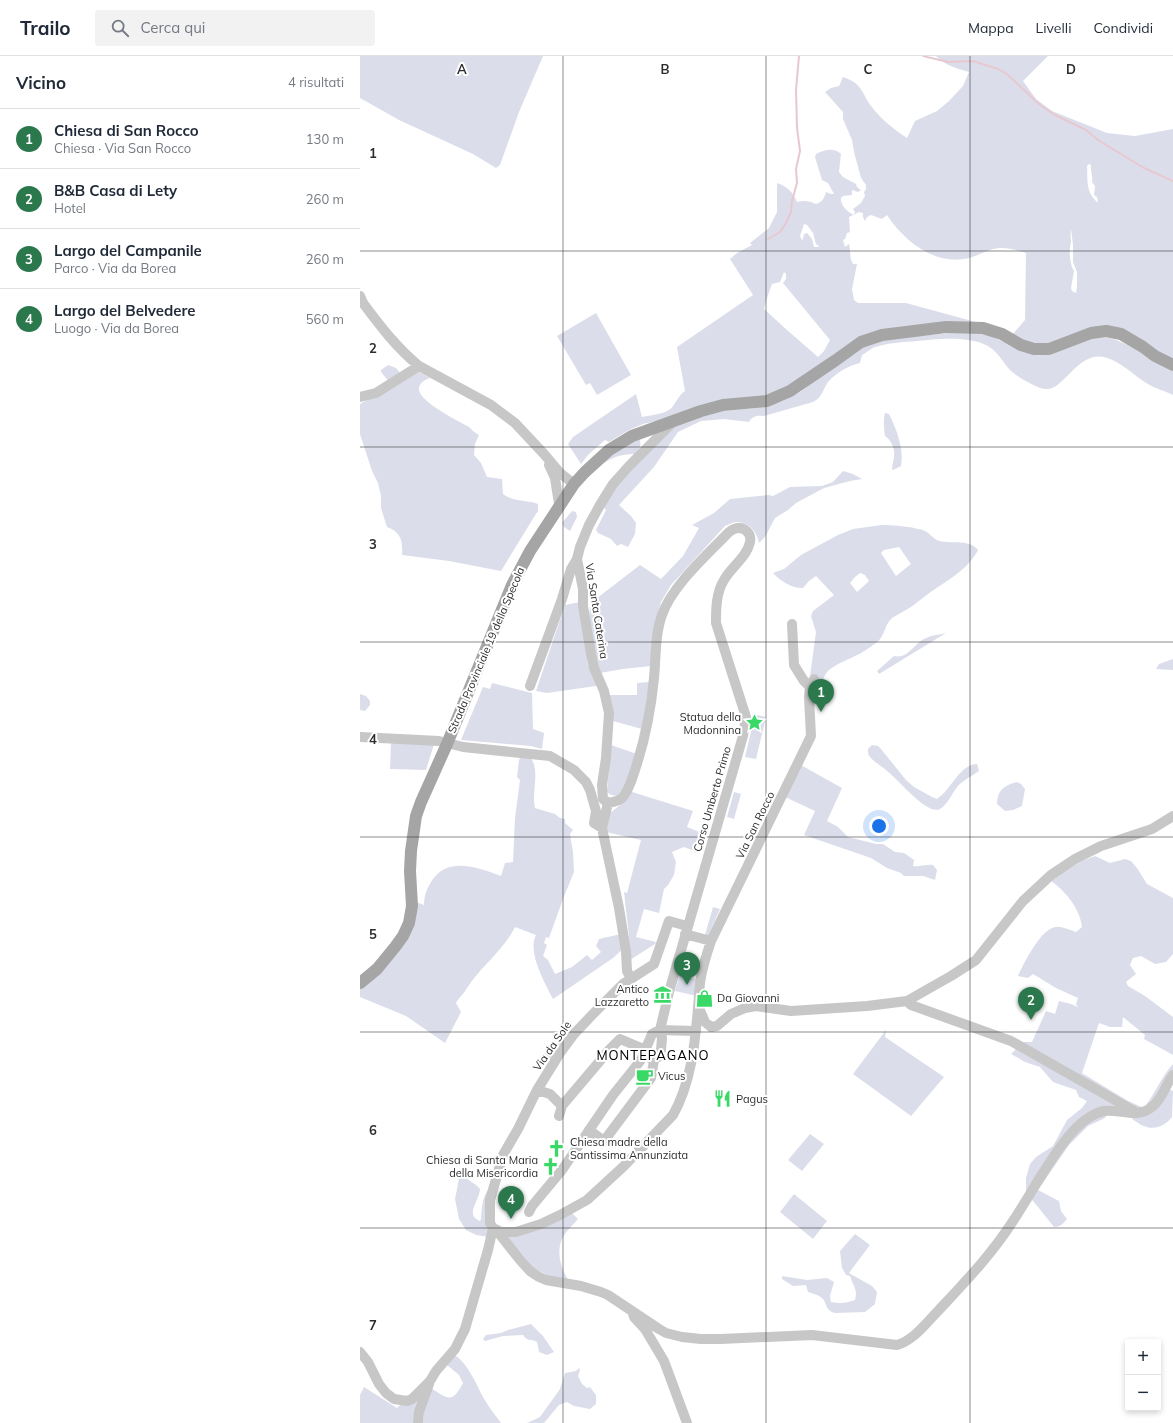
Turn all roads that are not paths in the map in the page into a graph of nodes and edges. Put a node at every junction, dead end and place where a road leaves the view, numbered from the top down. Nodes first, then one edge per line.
1 (360, 296) edge
2 (1173, 365) edge
3 (419, 366) junction
4 (360, 396) edge
5 (675, 420) junction
6 (647, 430) junction
7 (645, 451) junction
8 (544, 454) junction
9 (574, 484) junction
10 (560, 504) junction
11 (577, 559) junction
12 (792, 624) dead end
13 (530, 686) dead end
14 (360, 737) edge
15 (447, 744) junction
16 (608, 802) junction
17 (1173, 816) edge
18 (602, 828) junction
19 (686, 930) junction
20 (711, 941) junction
21 (631, 979) junction
22 (360, 983) edge
23 (906, 1001) junction
24 (698, 1006) junction
25 (660, 1030) junction
26 (695, 1031) junction
27 (645, 1049) junction
28 (654, 1060) junction
29 (1173, 1075) edge
30 (537, 1090) junction
31 (1137, 1112) junction
32 (589, 1130) junction
33 (529, 1212) dead end
34 (495, 1230) junction
35 (632, 1311) junction
36 (360, 1352) edge
37 (430, 1381) junction
38 (418, 1423) edge
39 (687, 1423) edge

1 - 3 street
2 - 5 main road, Strada Provinciale 19 della Specola
3 - 4 street
3 - 8 street
5 - 6 main road, Strada Provinciale 19 della Specola
5 - 7 street, Via Santa Caterina
6 - 7 street, Via Santa Caterina
6 - 9 main road, Strada Provinciale 19 della Specola
7 - 11 street, Via Santa Caterina
8 - 9 street
8 - 10 street
9 - 10 main road, Strada Provinciale 19 della Specola
10 - 15 main road, Strada Provinciale 19 della Specola
11 - 13 street
11 - 16 street, Via Santa Caterina
12 - 20 street, Via San Rocco
14 - 15 street
15 - 18 street
15 - 22 main road, Strada Provinciale 19 della Specola
16 - 18 street
16 - 19 street, Corso Umberto Primo
17 - 23 street
18 - 21 street
19 - 20 street
19 - 21 street, Via da Sole
19 - 25 street, Corso Umberto Primo
20 - 24 street, Via San Rocco
21 - 30 street, Via da Sole
23 - 24 street
23 - 31 street
24 - 26 street, Via San Rocco
25 - 26 street
25 - 27 street
25 - 28 street
26 - 34 street, Via San Rocco
27 - 28 street
27 - 30 street
27 - 32 street
28 - 32 street
29 - 31 street
30 - 34 street, Via da Sole
31 - 35 street
32 - 33 street
34 - 35 street
34 - 37 street, Via da Sole
35 - 39 street
36 - 37 street
37 - 38 street

